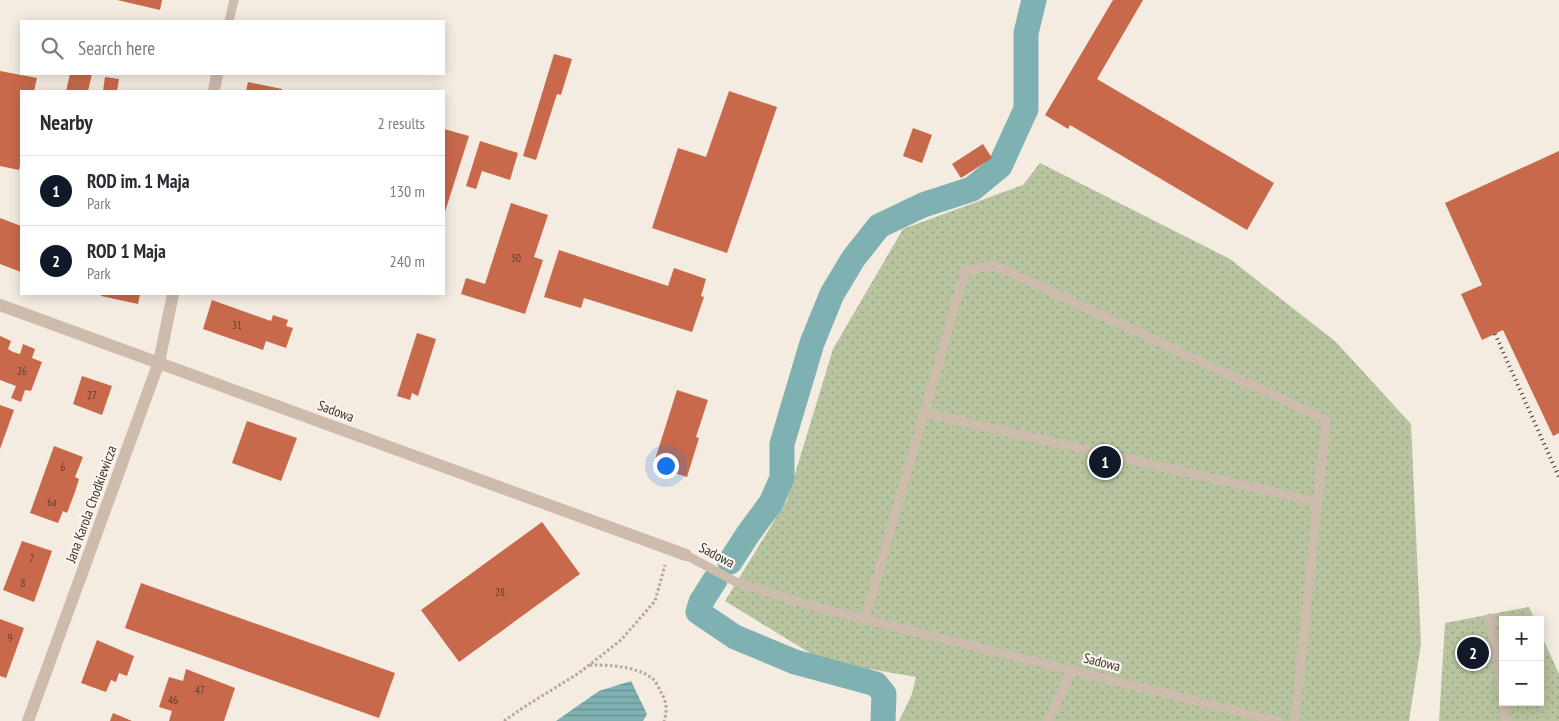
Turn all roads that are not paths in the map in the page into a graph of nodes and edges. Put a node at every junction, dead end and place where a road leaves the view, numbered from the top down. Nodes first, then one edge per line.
1 (234, 0) edge
2 (229, 20) edge
3 (218, 75) edge
4 (214, 90) edge
5 (173, 295) edge
6 (0, 305) edge
7 (159, 362) junction
8 (925, 412) junction
9 (1318, 502) junction
10 (686, 555) joint
11 (1490, 618) dead end
12 (865, 619) junction
13 (1072, 670) junction
14 (1499, 675) edge
15 (1504, 706) edge
16 (28, 721) edge
17 (1048, 721) edge
18 (1277, 721) edge
19 (1295, 721) edge
20 (1506, 721) edge

1 - 2 lane
3 - 4 street
5 - 7 street, Jana Karola Chodkiewicza
6 - 7 street, Sadowa
7 - 10 street, Sadowa
7 - 16 street, Jana Karola Chodkiewicza
8 - 9 lane
8 - 9 lane
8 - 12 lane
9 - 19 lane
10 - 12 lane, Sadowa
11 - 14 lane
12 - 13 lane, Sadowa
13 - 17 lane
13 - 18 lane, Sadowa
15 - 20 lane

